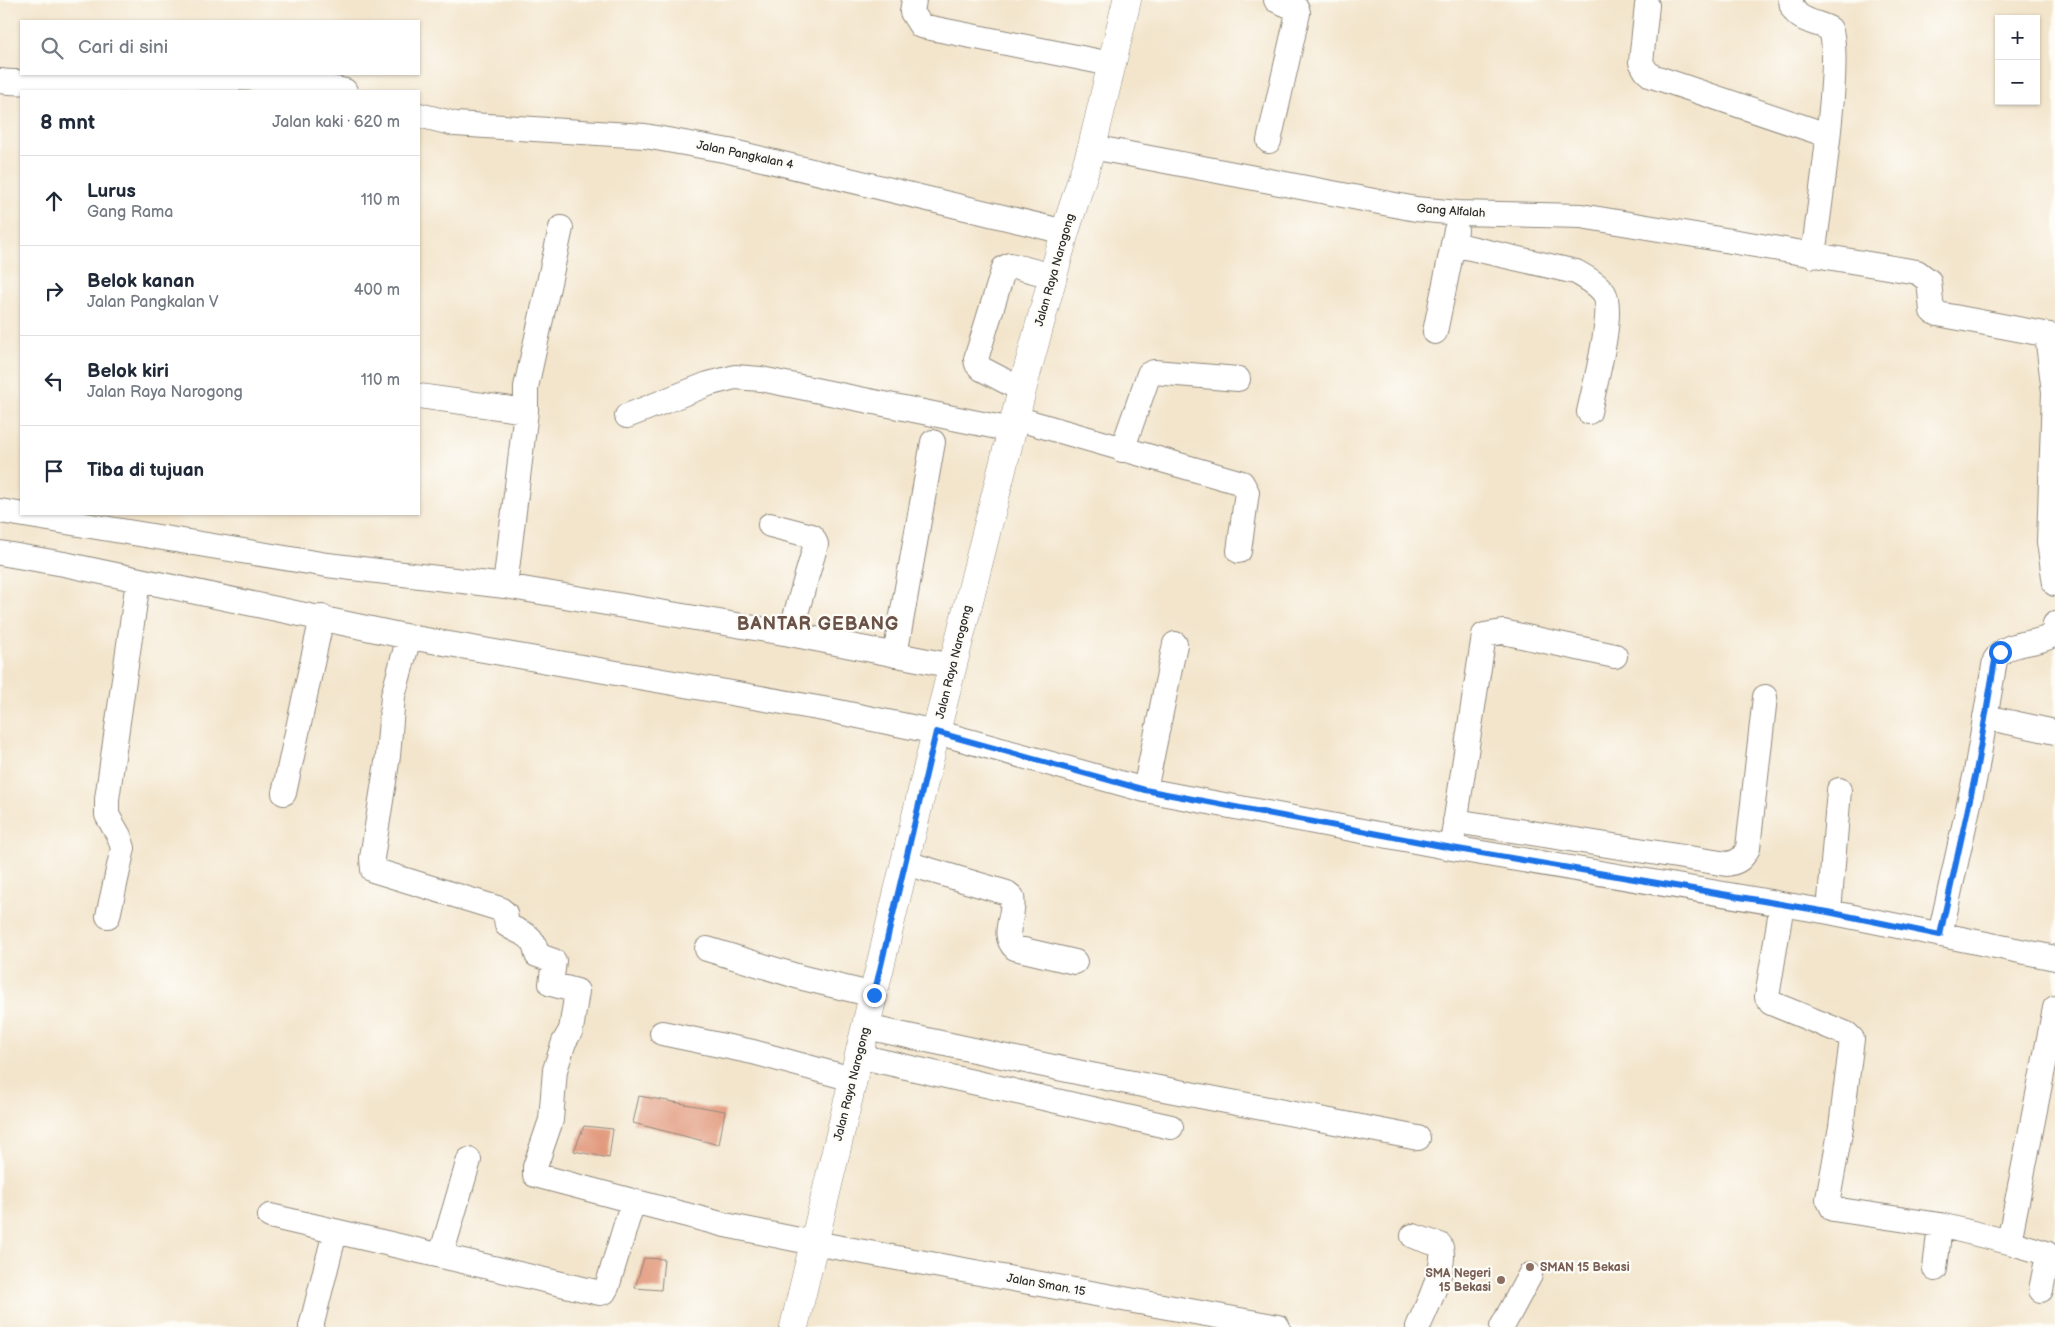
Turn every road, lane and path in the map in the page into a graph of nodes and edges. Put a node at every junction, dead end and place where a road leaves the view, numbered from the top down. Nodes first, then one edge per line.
1 (914, 0) edge
2 (1127, 0) edge
3 (1276, 0) edge
4 (1791, 0) edge
5 (1647, 5) dead end
6 (1111, 64) junction
7 (0, 82) edge
8 (341, 90) edge
9 (420, 115) edge
10 (1827, 135) junction
11 (1269, 142) dead end
12 (1092, 147) junction
13 (1458, 213) junction
14 (560, 228) dead end
15 (1065, 232) junction
16 (1453, 244) junction
17 (1814, 256) junction
18 (1053, 276) junction
19 (1435, 332) dead end
20 (2051, 335) edge
21 (1238, 379) dead end
22 (1022, 390) junction
23 (420, 396) edge
24 (526, 411) junction
25 (1589, 412) dead end
26 (627, 416) dead end
27 (1014, 424) junction
28 (933, 442) dead end
29 (1122, 450) junction
30 (2053, 471) edge
31 (0, 511) edge
32 (20, 514) edge
33 (24, 515) edge
34 (770, 525) dead end
35 (1239, 551) dead end
36 (0, 553) edge
37 (138, 581) junction
38 (2055, 584) edge
39 (505, 586) junction
40 (322, 617) junction
41 (2055, 624) edge
42 (2055, 629) edge
43 (790, 634) junction
44 (409, 637) junction
45 (1175, 644) dead end
46 (895, 655) junction
47 (1615, 656) dead end
48 (953, 666) junction
49 (1765, 697) dead end
50 (1985, 717) junction
51 (936, 732) junction
52 (2055, 732) edge
53 (1145, 790) junction
54 (1839, 790) dead end
55 (284, 793) dead end
56 (1455, 821) junction
57 (1452, 848) junction
58 (906, 862) junction
59 (1782, 904) junction
60 (1828, 912) junction
61 (108, 916) dead end
62 (1940, 935) junction
63 (707, 949) dead end
64 (2055, 958) edge
65 (1075, 962) dead end
66 (874, 995) junction
67 (2055, 1008) edge
68 (866, 1027) junction
69 (662, 1033) dead end
70 (855, 1067) junction
71 (1171, 1127) dead end
72 (1418, 1138) dead end
73 (469, 1160) dead end
74 (633, 1201) junction
75 (270, 1216) dead end
76 (1940, 1225) junction
77 (335, 1232) junction
78 (1413, 1236) dead end
79 (2009, 1242) junction
80 (814, 1244) junction
81 (441, 1254) junction
82 (1934, 1269) dead end
83 (1530, 1275) dead end
84 (2041, 1290) dead end
85 (311, 1327) edge
86 (794, 1327) edge
87 (1273, 1327) edge
88 (1418, 1327) edge
89 (1502, 1327) edge

1 - 6 street
2 - 6 main road, Jalan Raya Narogong
3 - 11 street
4 - 10 street
5 - 10 street
6 - 12 main road, Jalan Raya Narogong
7 - 8 street
9 - 15 street, Jalan Pangkalan 4
10 - 17 street
12 - 13 street, Gang Alfalah
12 - 15 main road, Jalan Raya Narogong
13 - 16 street
13 - 17 street, Gang Alfalah
14 - 24 street
15 - 18 main road, Jalan Raya Narogong
16 - 19 street
16 - 25 street
17 - 20 street, Gang Alfalah
18 - 22 main road, Jalan Raya Narogong
18 - 22 street
20 - 30 street
21 - 29 street
22 - 27 main road, Jalan Raya Narogong
23 - 24 street
24 - 39 street
26 - 27 street
27 - 29 street
27 - 48 main road, Jalan Raya Narogong
28 - 46 street
29 - 35 street
30 - 38 street
31 - 32 street
33 - 39 street
34 - 43 street
36 - 37 street
37 - 40 street
37 - 61 street
39 - 43 street
40 - 44 street
40 - 55 street
41 - 42 street
42 - 50 street
43 - 46 street
44 - 51 street
44 - 74 street, Jalan Sman. 15
45 - 53 street
46 - 48 street
47 - 56 street
48 - 51 main road, Jalan Raya Narogong
49 - 56 street
50 - 52 street
50 - 62 street
51 - 53 street
51 - 58 main road, Jalan Raya Narogong
53 - 57 street
54 - 60 street
56 - 57 street
57 - 59 street
58 - 65 street
58 - 66 main road, Jalan Raya Narogong
59 - 60 street
59 - 76 street
60 - 62 street
62 - 64 street
63 - 66 street
66 - 68 main road, Jalan Raya Narogong
67 - 79 street
68 - 70 main road, Jalan Raya Narogong
68 - 72 street
69 - 70 street
70 - 71 street
70 - 80 main road, Jalan Raya Narogong
73 - 81 street
74 - 80 street, Jalan Sman. 15
74 - 81 street
75 - 77 street
76 - 79 street
76 - 82 street
77 - 81 street
77 - 85 street
78 - 88 street
79 - 84 street
80 - 86 main road, Jalan Raya Narogong
80 - 87 street, Jalan Sman. 15
83 - 89 street

